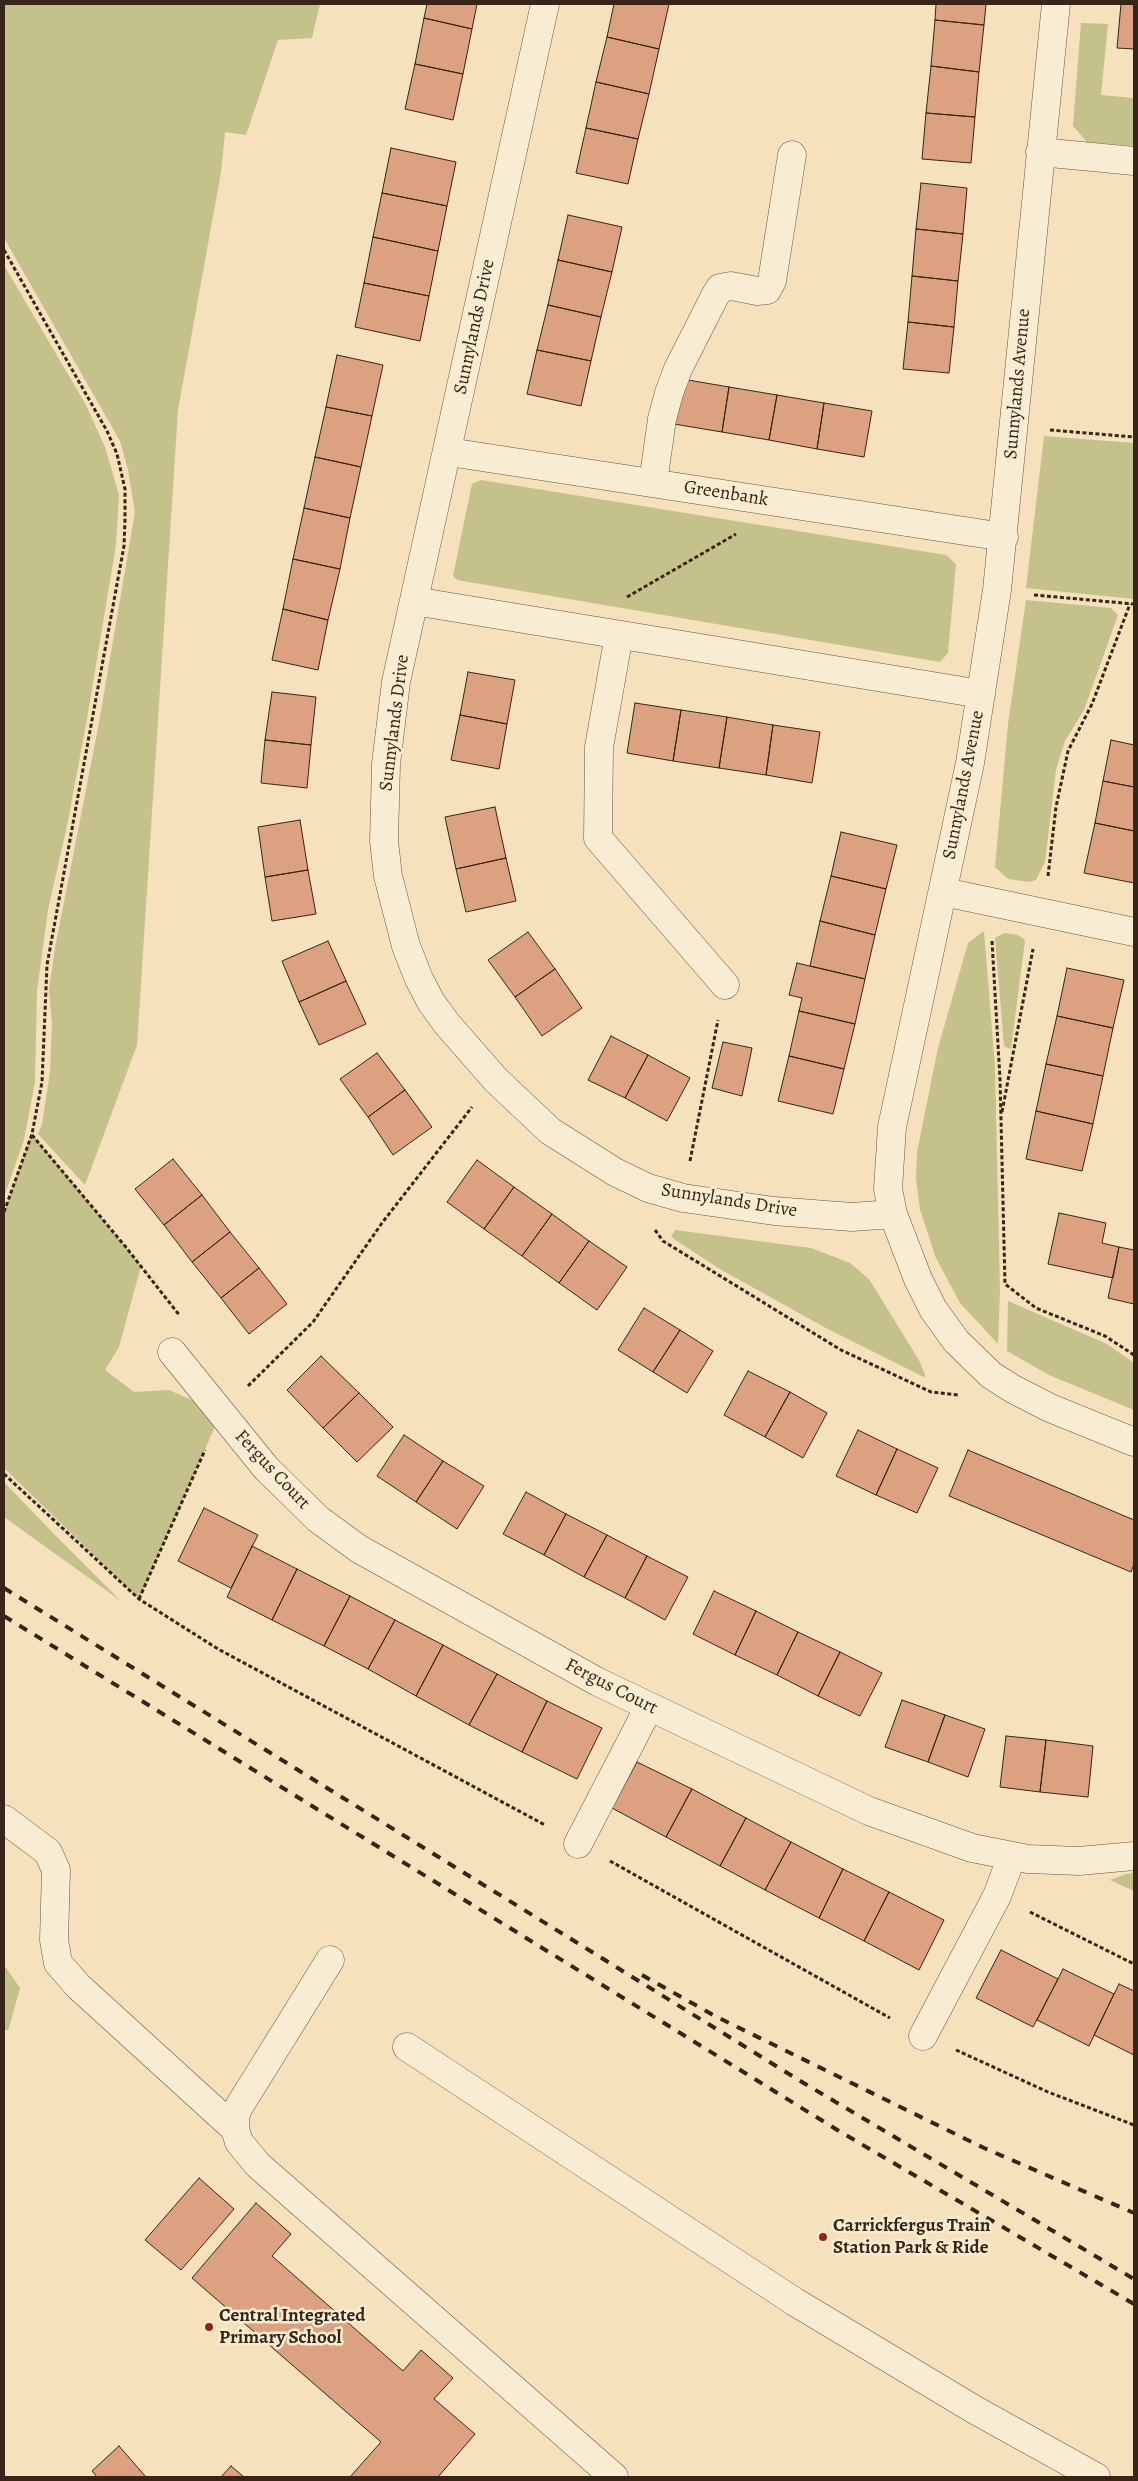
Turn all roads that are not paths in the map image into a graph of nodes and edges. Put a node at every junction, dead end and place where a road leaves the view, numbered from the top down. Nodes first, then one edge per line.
1 (545, 4) edge
2 (1056, 4) edge
3 (1040, 152) junction
4 (792, 155) dead end
5 (1134, 162) edge
6 (449, 452) junction
7 (653, 483) junction
8 (1004, 537) junction
9 (414, 602) junction
10 (619, 635) junction
11 (981, 694) junction
12 (944, 892) junction
13 (1134, 932) edge
14 (725, 985) road end
15 (893, 1214) junction
16 (172, 1352) road end
17 (1134, 1442) edge
18 (649, 1707) junction
19 (4, 1819) edge
20 (578, 1844) dead end
21 (1012, 1856) junction
22 (1134, 1856) edge
23 (330, 1960) dead end
24 (923, 2036) dead end
25 (407, 2047) dead end
26 (235, 2130) junction
27 (614, 2477) edge
28 (1096, 2477) edge

1 - 6 street, Sunnylands Drive
2 - 3 street, Sunnylands Avenue
3 - 5 street
3 - 8 street, Sunnylands Avenue
4 - 7 street
6 - 7 street, Greenbank
6 - 9 street, Sunnylands Drive
7 - 8 street, Greenbank
8 - 11 street, Sunnylands Avenue
9 - 10 street
9 - 15 street, Sunnylands Drive
10 - 11 street
10 - 14 street
11 - 12 street, Sunnylands Avenue
12 - 13 street
12 - 15 street, Sunnylands Avenue
15 - 17 street, Sunnylands Avenue
16 - 18 street, Fergus Court
18 - 20 street
18 - 21 street, Fergus Court
19 - 26 street
21 - 22 street, Fergus Court
21 - 24 street
23 - 26 street
25 - 28 street
26 - 27 street

